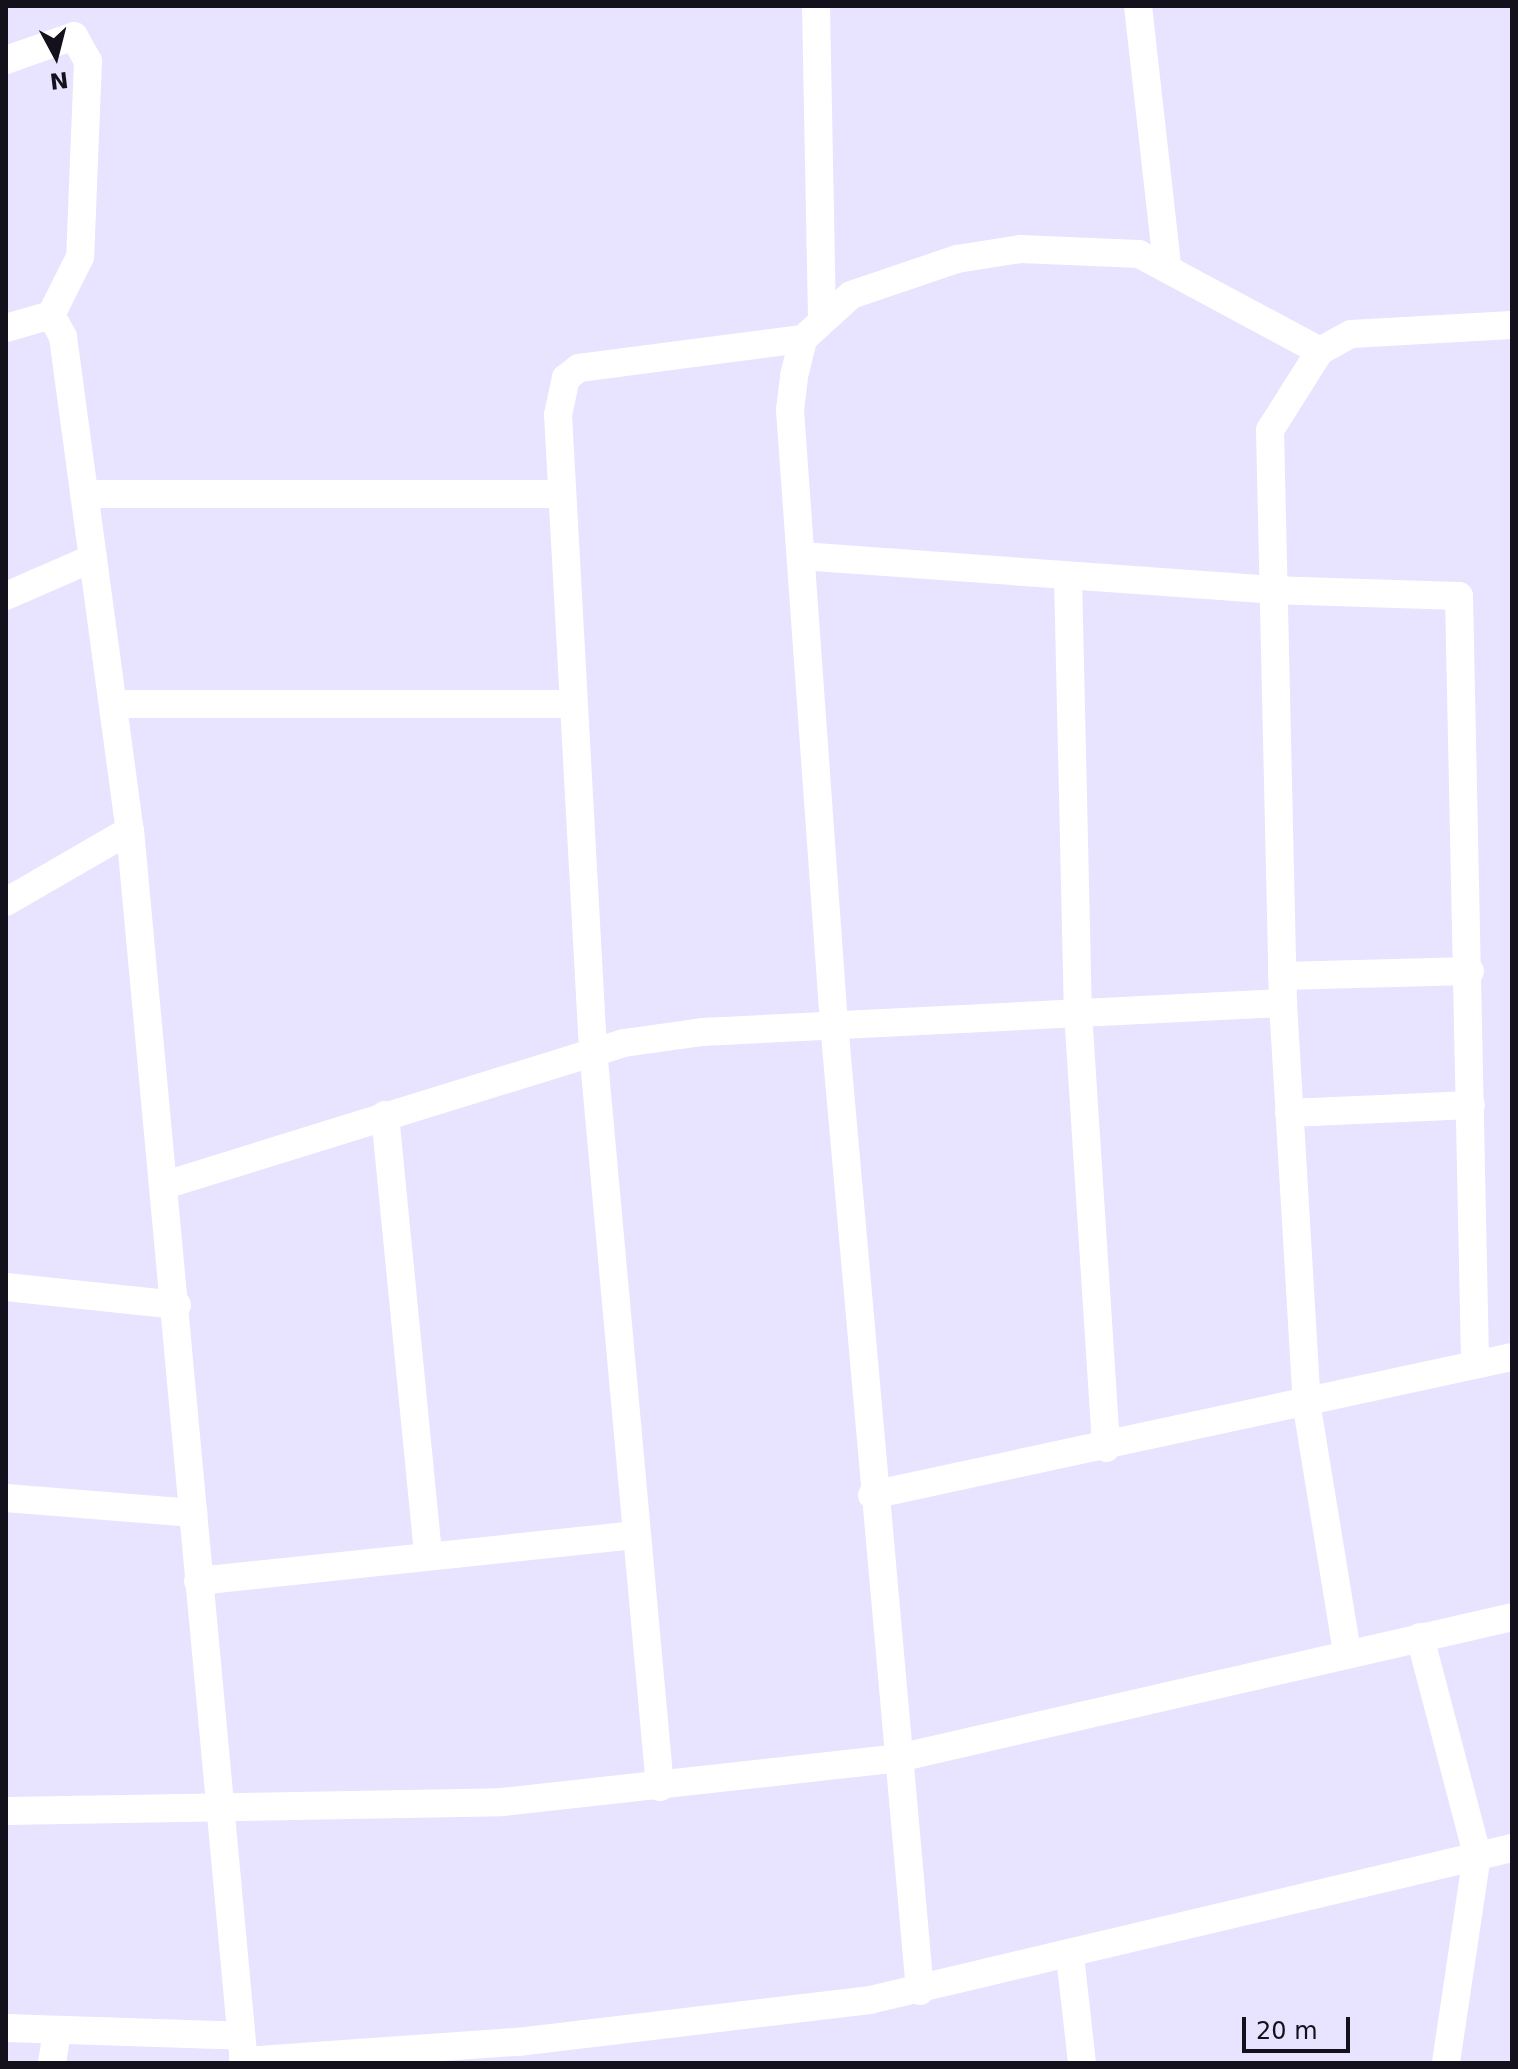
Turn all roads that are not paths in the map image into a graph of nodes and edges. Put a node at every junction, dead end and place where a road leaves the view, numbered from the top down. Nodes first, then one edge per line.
1 (816, 6) edge
2 (1138, 6) edge
3 (6, 60) edge
4 (1167, 264) junction
5 (51, 315) junction
6 (822, 316) junction
7 (1512, 325) edge
8 (6, 328) edge
9 (803, 339) junction
10 (1320, 351) junction
11 (84, 494) junction
12 (562, 494) junction
13 (801, 556) junction
14 (93, 558) junction
15 (1068, 576) junction
16 (1270, 590) junction
17 (6, 596) edge
18 (113, 704) junction
19 (573, 704) junction
20 (130, 830) junction
21 (6, 902) edge
22 (1470, 971) junction
23 (1283, 990) junction
24 (1078, 1012) junction
25 (834, 1024) junction
26 (593, 1050) junction
27 (1471, 1105) junction
28 (1289, 1113) junction
29 (385, 1115) junction
30 (165, 1185) junction
31 (6, 1287) edge
32 (177, 1305) junction
33 (1512, 1357) edge
34 (1475, 1362) junction
35 (1307, 1407) junction
36 (1106, 1448) junction
37 (872, 1495) junction
38 (6, 1498) edge
39 (193, 1513) junction
40 (637, 1535) junction
41 (428, 1556) junction
42 (198, 1581) junction
43 (1512, 1617) edge
44 (1420, 1637) junction
45 (1347, 1652) junction
46 (894, 1759) junction
47 (660, 1787) junction
48 (219, 1809) junction
49 (6, 1811) edge
50 (1512, 1848) edge
51 (1477, 1855) junction
52 (1070, 1956) junction
53 (920, 1991) junction
54 (6, 2028) edge
55 (57, 2032) junction
56 (518, 2052) edge
57 (243, 2053) edge
58 (52, 2063) edge
59 (1082, 2063) edge
60 (1446, 2063) edge

1 - 6 street
2 - 4 street
3 - 5 street
4 - 6 street
4 - 10 street
5 - 8 street
5 - 11 street
6 - 9 street
7 - 10 street
9 - 12 street
9 - 13 street
10 - 16 street
11 - 12 street
11 - 14 street
12 - 19 street
13 - 15 street
13 - 25 street
14 - 17 street
14 - 18 street
15 - 16 street
15 - 24 street
16 - 22 street
16 - 23 street
18 - 19 street
18 - 20 street
19 - 26 street
20 - 21 street
20 - 30 street
22 - 23 street
22 - 27 street
23 - 24 street
23 - 28 street
24 - 25 street
24 - 36 street
25 - 26 street
25 - 37 street
26 - 29 street
26 - 40 street
27 - 28 street
27 - 34 street
28 - 35 street
29 - 30 street
29 - 41 street
30 - 32 street
31 - 32 street
32 - 39 street
33 - 34 street
34 - 35 street
35 - 36 street
35 - 45 street
36 - 37 street
37 - 46 street
38 - 39 street
39 - 42 street
40 - 41 street
40 - 47 street
41 - 42 street
42 - 48 street
43 - 44 street
44 - 45 street
44 - 51 street
45 - 46 street
46 - 47 street
46 - 53 street
47 - 48 street
48 - 49 street
48 - 57 street
50 - 51 street
51 - 52 street
51 - 60 street
52 - 53 street
52 - 59 street
53 - 56 street
54 - 55 street
55 - 57 street
55 - 58 street
56 - 57 street

